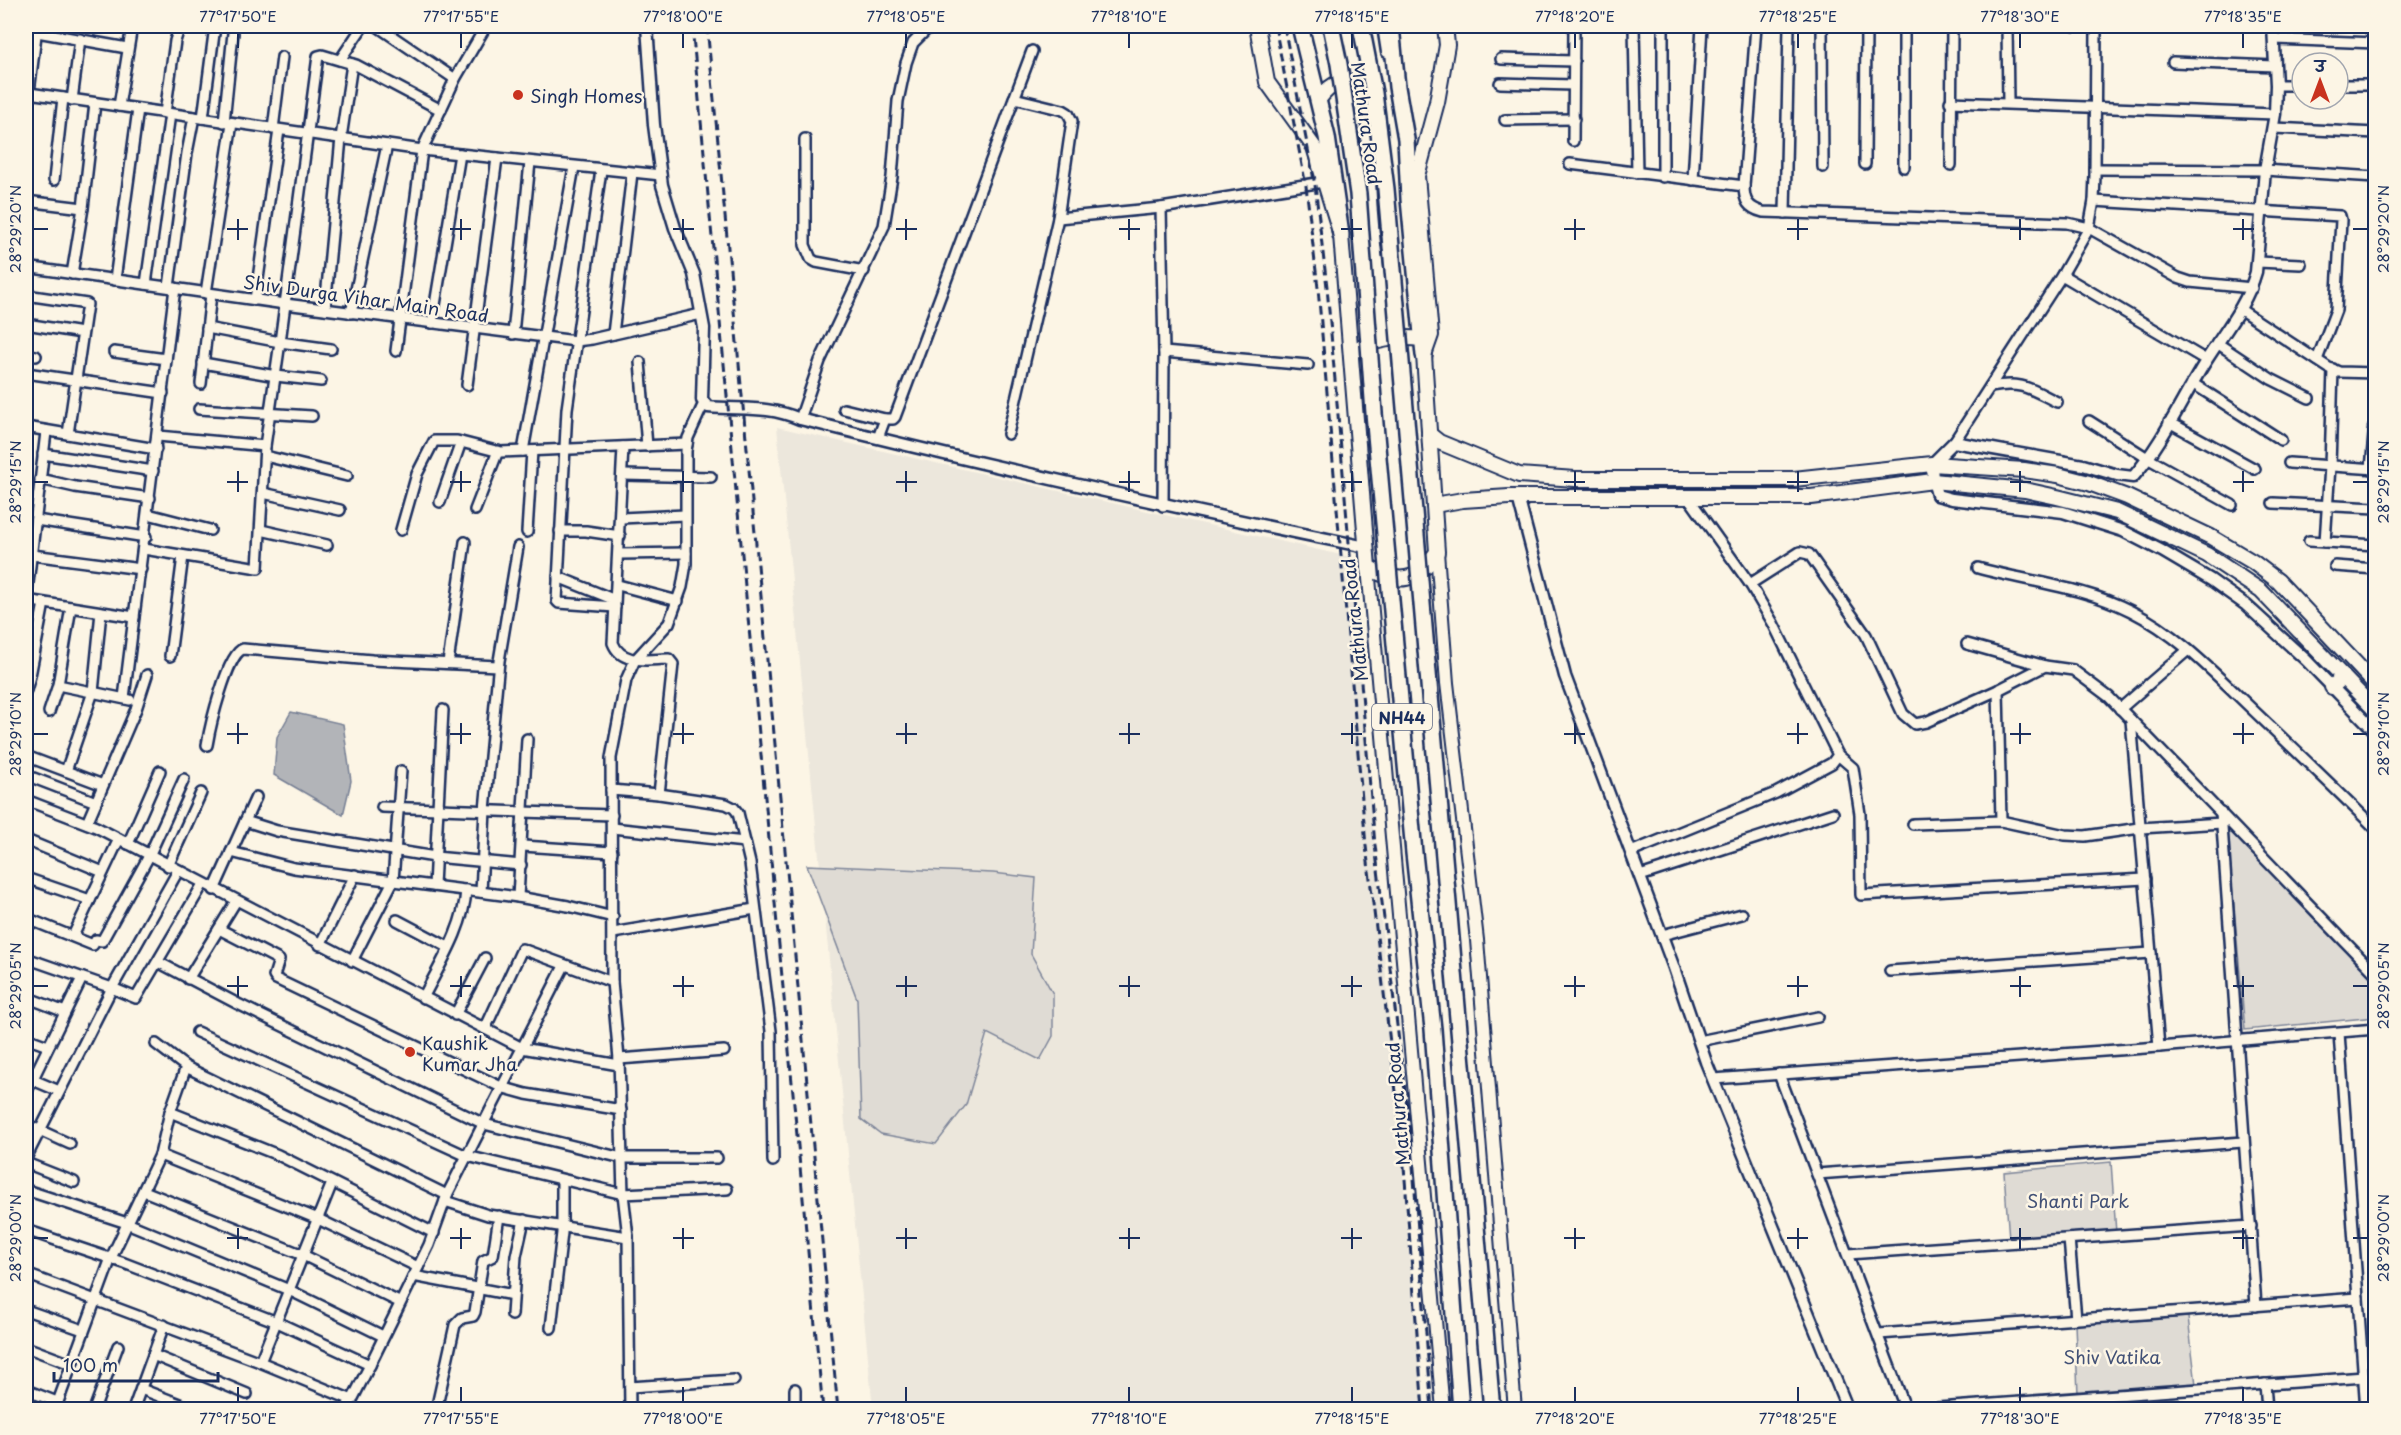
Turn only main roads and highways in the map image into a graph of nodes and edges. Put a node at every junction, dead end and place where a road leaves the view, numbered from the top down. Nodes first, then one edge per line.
1 (1257, 26) edge
2 (1300, 26) edge
3 (1331, 26) edge
4 (1361, 26) edge
5 (1391, 26) edge
6 (1445, 26) edge
7 (1319, 99) junction
8 (1341, 235) junction
9 (1386, 338) junction
10 (1422, 339) junction
11 (1351, 352) junction
12 (1424, 355) junction
13 (1429, 434) junction
14 (1434, 505) junction
15 (1437, 552) junction
16 (1368, 567) junction
17 (2343, 677) junction
18 (2376, 685) edge
19 (2332, 687) road end
20 (2376, 711) edge
21 (1443, 1410) edge
22 (1461, 1410) edge
23 (1492, 1410) edge
24 (1515, 1410) edge

1 - 8 main road, Mathura Road
2 - 7 highway
3 - 22 highway, Mathura Road / NH44, bridge
4 - 23 highway, Mathura Road / NH44, bridge
5 - 10 highway
6 - 12 main road
7 - 8 highway
7 - 9 main road
8 - 11 main road, Mathura Road
9 - 10 main road
9 - 11 main road
10 - 12 highway
11 - 16 main road, Mathura Road
12 - 13 main road
13 - 14 main road
13 - 18 main road
14 - 15 main road
14 - 17 main road
15 - 16 main road
15 - 24 main road
16 - 21 main road, Mathura Road
17 - 19 main road
17 - 20 main road

